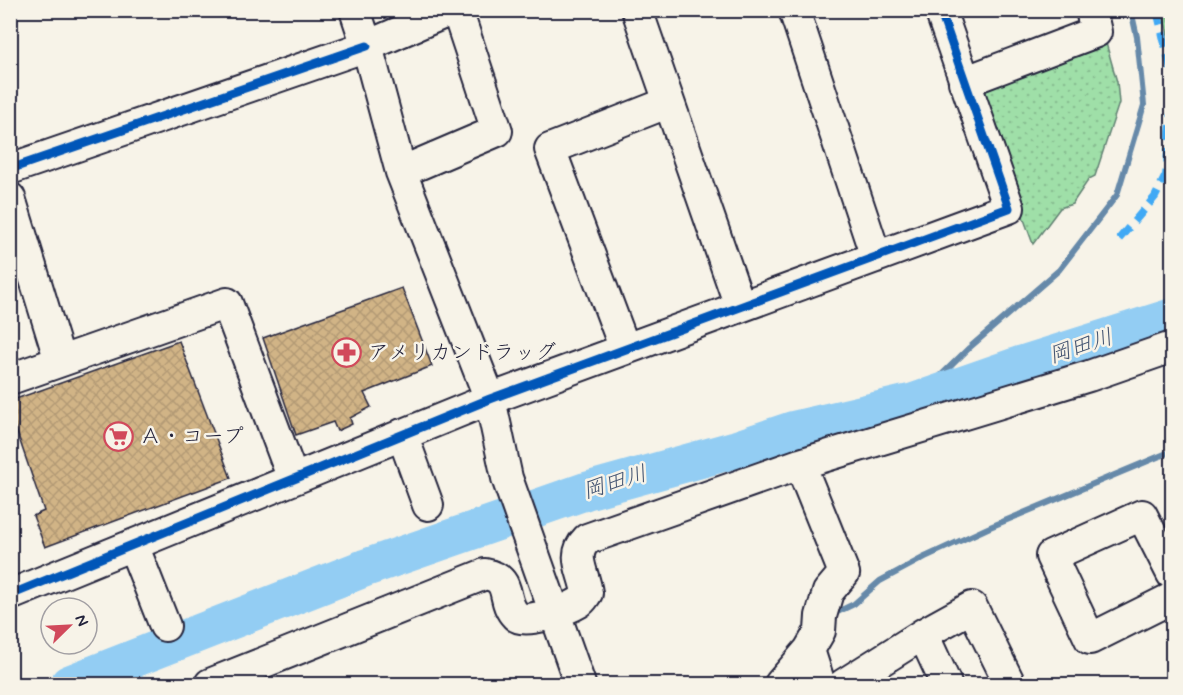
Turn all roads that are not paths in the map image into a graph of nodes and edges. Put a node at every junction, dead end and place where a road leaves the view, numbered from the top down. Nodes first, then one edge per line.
1 (355, 10) edge
2 (452, 10) edge
3 (457, 10) edge
4 (637, 10) edge
5 (794, 10) edge
6 (940, 10) edge
7 (1091, 10) edge
8 (367, 46) junction
9 (964, 82) junction
10 (667, 103) junction
11 (10, 169) edge
12 (401, 172) junction
13 (10, 198) edge
14 (876, 257) junction
15 (740, 306) junction
16 (1173, 347) edge
17 (625, 349) junction
18 (60, 361) junction
19 (10, 379) edge
20 (490, 399) junction
21 (402, 434) junction
22 (800, 464) junction
23 (293, 479) junction
24 (428, 505) dead end
25 (133, 545) junction
26 (1173, 574) edge
27 (10, 595) edge
28 (1173, 598) edge
29 (554, 612) junction
30 (165, 626) dead end
31 (923, 634) junction
32 (809, 650) junction
33 (210, 684) edge
34 (580, 684) edge
35 (780, 684) edge
36 (820, 684) edge
37 (844, 684) edge
38 (946, 684) edge
39 (1010, 684) edge

1 - 8 street
2 - 8 street
3 - 12 street
4 - 10 street
5 - 14 street
6 - 9 street
7 - 9 street
8 - 11 street
8 - 12 street
9 - 14 street
10 - 15 street
10 - 17 street
12 - 20 street
13 - 18 street
14 - 15 street
15 - 17 street
16 - 22 street
17 - 20 street
18 - 19 street
18 - 23 street
20 - 21 street
20 - 29 street
21 - 23 street
21 - 24 street
22 - 29 street
22 - 32 street
23 - 25 street
25 - 27 street
25 - 30 street
26 - 28 street
29 - 33 street
29 - 34 street
31 - 37 street
31 - 38 street
31 - 39 street
32 - 35 street
32 - 36 street

